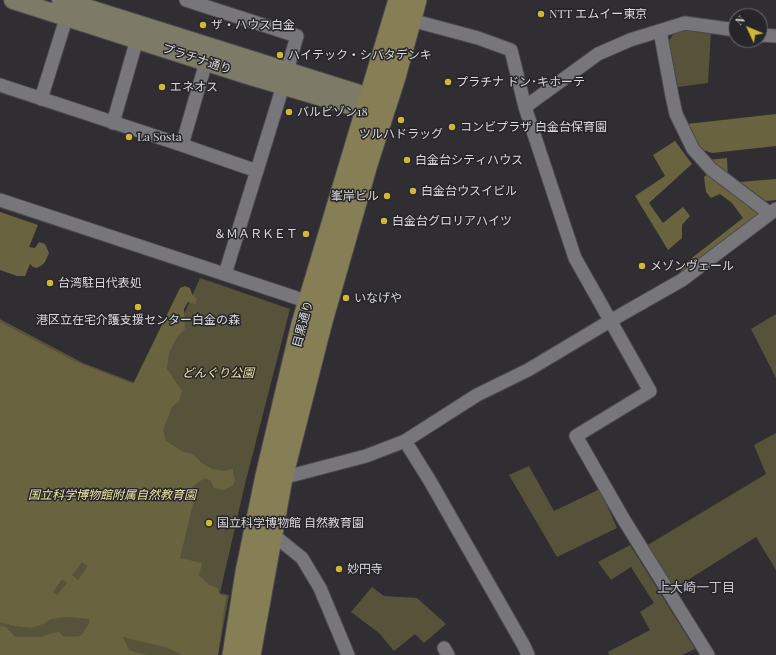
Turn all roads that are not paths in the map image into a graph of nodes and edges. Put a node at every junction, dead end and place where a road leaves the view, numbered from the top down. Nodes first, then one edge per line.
1 (13, 0) edge
2 (187, 0) edge
3 (399, 0) edge
4 (67, 5) edge
5 (413, 10) edge
6 (728, 29) edge
7 (660, 31) junction
8 (139, 33) junction
9 (206, 62) junction
10 (285, 79) junction
11 (0, 85) edge
12 (41, 99) junction
13 (376, 106) junction
14 (525, 107) junction
15 (113, 123) junction
16 (182, 145) junction
17 (257, 171) junction
18 (0, 200) edge
19 (772, 211) edge
20 (225, 274) junction
21 (317, 304) junction
22 (610, 321) junction
23 (405, 441) junction
24 (282, 478) junction
25 (271, 532) junction
26 (233, 655) edge
27 (250, 655) edge
28 (348, 655) edge
29 (528, 655) edge
30 (708, 655) edge

1 - 4 main road, プラチナ通り
2 - 10 street
3 - 13 main road, 目黒通り
4 - 8 main road, プラチナ通り
4 - 12 street
5 - 13 main road, 目黒通り
5 - 14 street
6 - 7 street
7 - 14 street
7 - 19 street
8 - 9 main road, プラチナ通り
8 - 10 main road, プラチナ通り
8 - 15 street
9 - 10 main road, プラチナ通り
9 - 16 street
10 - 13 main road, プラチナ通り
10 - 17 street
11 - 12 street
12 - 15 street
13 - 21 main road, 目黒通り
14 - 22 street
15 - 16 street
16 - 17 street
17 - 20 street
18 - 20 street
19 - 22 street
20 - 21 street
21 - 24 main road, 目黒通り
21 - 26 main road, 目黒通り
22 - 23 street
22 - 30 street
23 - 24 street
23 - 29 street
24 - 25 main road, 目黒通り
25 - 27 main road, 目黒通り
25 - 28 street

